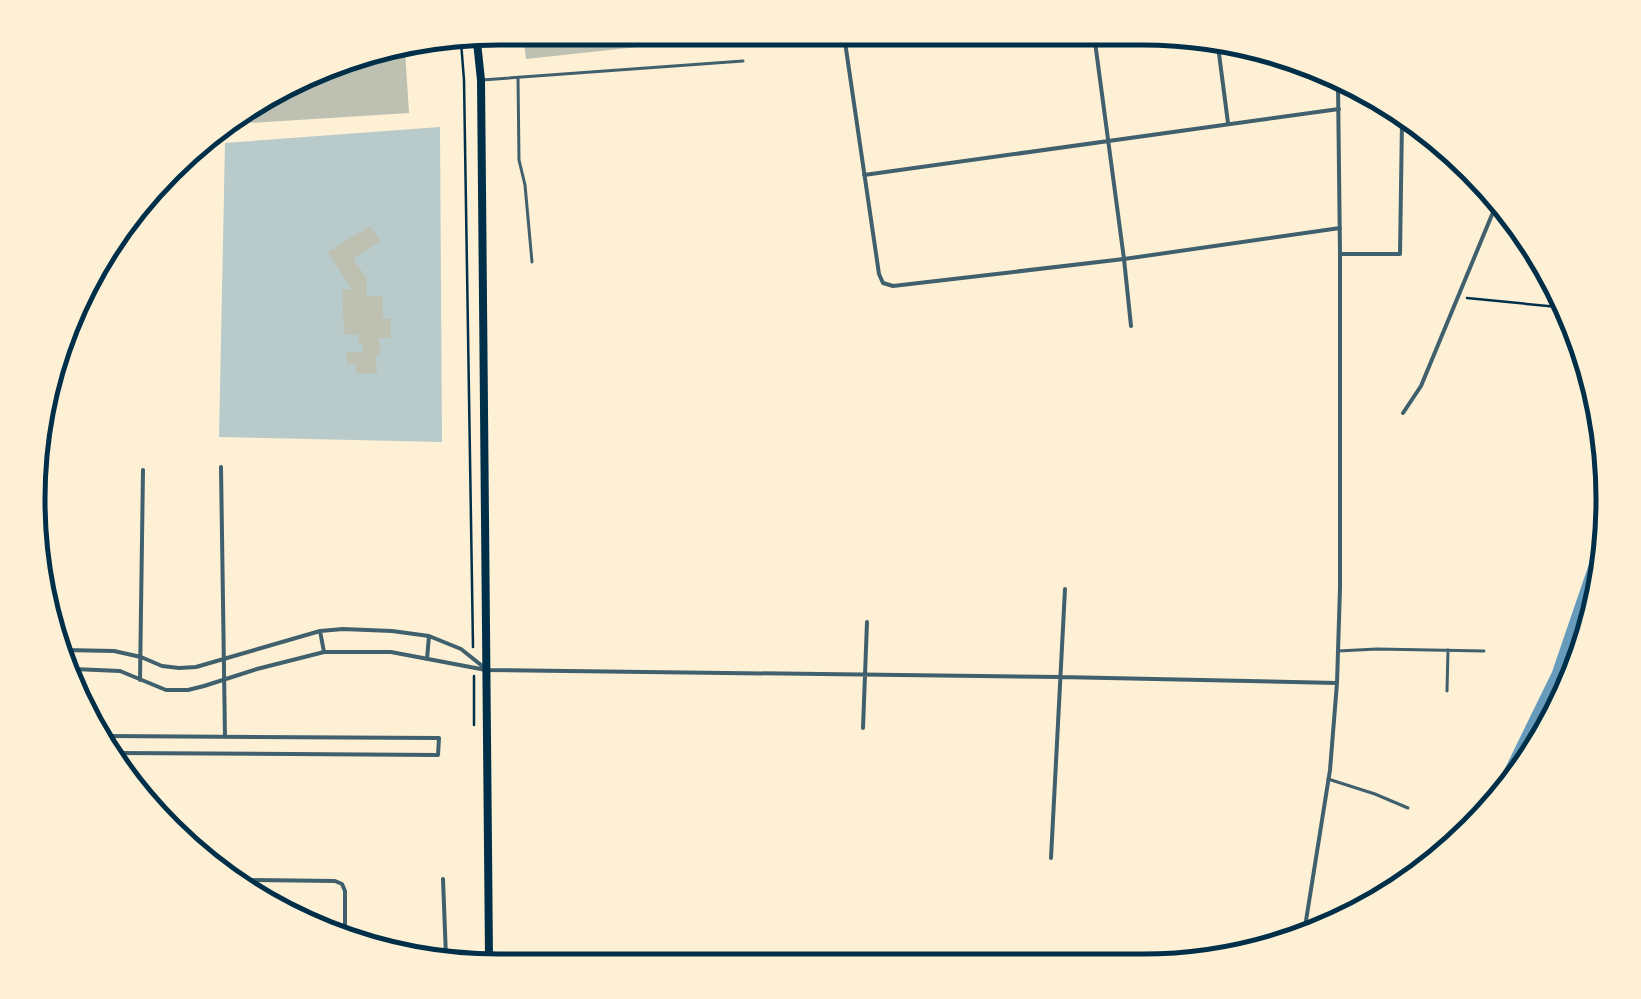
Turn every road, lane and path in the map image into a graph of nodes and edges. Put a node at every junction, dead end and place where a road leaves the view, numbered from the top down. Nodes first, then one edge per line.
1 (845, 45) edge
2 (1094, 45) edge
3 (477, 46) edge
4 (461, 47) edge
5 (1219, 52) edge
6 (743, 61) dead end
7 (518, 77) junction
8 (481, 80) junction
9 (1338, 90) edge
10 (1338, 109) junction
11 (1228, 123) junction
12 (1402, 128) edge
13 (1108, 140) junction
14 (864, 174) junction
15 (1493, 212) edge
16 (1340, 228) junction
17 (1340, 254) junction
18 (1124, 258) junction
19 (532, 262) dead end
20 (1459, 297) junction
21 (1553, 306) edge
22 (1131, 326) dead end
23 (1403, 413) dead end
24 (221, 467) dead end
25 (143, 470) dead end
26 (1065, 589) dead end
27 (867, 622) dead end
28 (320, 631) junction
29 (429, 636) junction
30 (71, 650) edge
31 (1338, 650) junction
32 (1448, 650) junction
33 (1484, 651) dead end
34 (324, 652) junction
35 (141, 657) junction
36 (223, 658) junction
37 (427, 659) junction
38 (473, 659) junction
39 (474, 667) junction
40 (78, 669) edge
41 (486, 670) junction
42 (865, 675) junction
43 (1060, 677) junction
44 (140, 680) junction
45 (224, 680) junction
46 (1337, 683) junction
47 (1446, 691) dead end
48 (863, 728) dead end
49 (474, 731) dead end
50 (112, 736) edge
51 (225, 738) junction
52 (123, 753) edge
53 (1328, 778) junction
54 (1408, 808) dead end
55 (1051, 858) dead end
56 (443, 879) dead end
57 (252, 880) edge
58 (1306, 923) edge
59 (345, 927) edge
60 (446, 951) edge
61 (489, 954) edge

1 - 14 street
2 - 13 street
3 - 8 main road
4 - 38 path
5 - 11 street
6 - 7 lane
7 - 8 lane
7 - 19 lane
8 - 41 main road
9 - 10 street
10 - 11 street
10 - 16 street
11 - 13 street
12 - 17 street
13 - 14 street
13 - 18 street
14 - 18 street
15 - 20 street
16 - 17 street
16 - 18 street
17 - 31 street
18 - 22 street
20 - 21 path
20 - 23 street
24 - 36 street
25 - 35 street
26 - 43 street
27 - 42 street
28 - 29 street
28 - 34 street
28 - 36 street
29 - 37 street
29 - 38 street
30 - 35 street
31 - 32 lane
31 - 46 street
32 - 33 lane
32 - 47 lane
34 - 37 street
34 - 45 street
35 - 36 street
35 - 44 street
36 - 45 street
37 - 39 street
38 - 41 street
39 - 41 street
39 - 49 path
40 - 44 street
41 - 42 street
41 - 61 main road
42 - 43 street
42 - 48 street
43 - 46 street
43 - 55 street
44 - 45 street
45 - 51 street
46 - 53 street
50 - 51 street
51 - 52 street
53 - 54 lane
53 - 58 street
56 - 60 street
57 - 59 street

